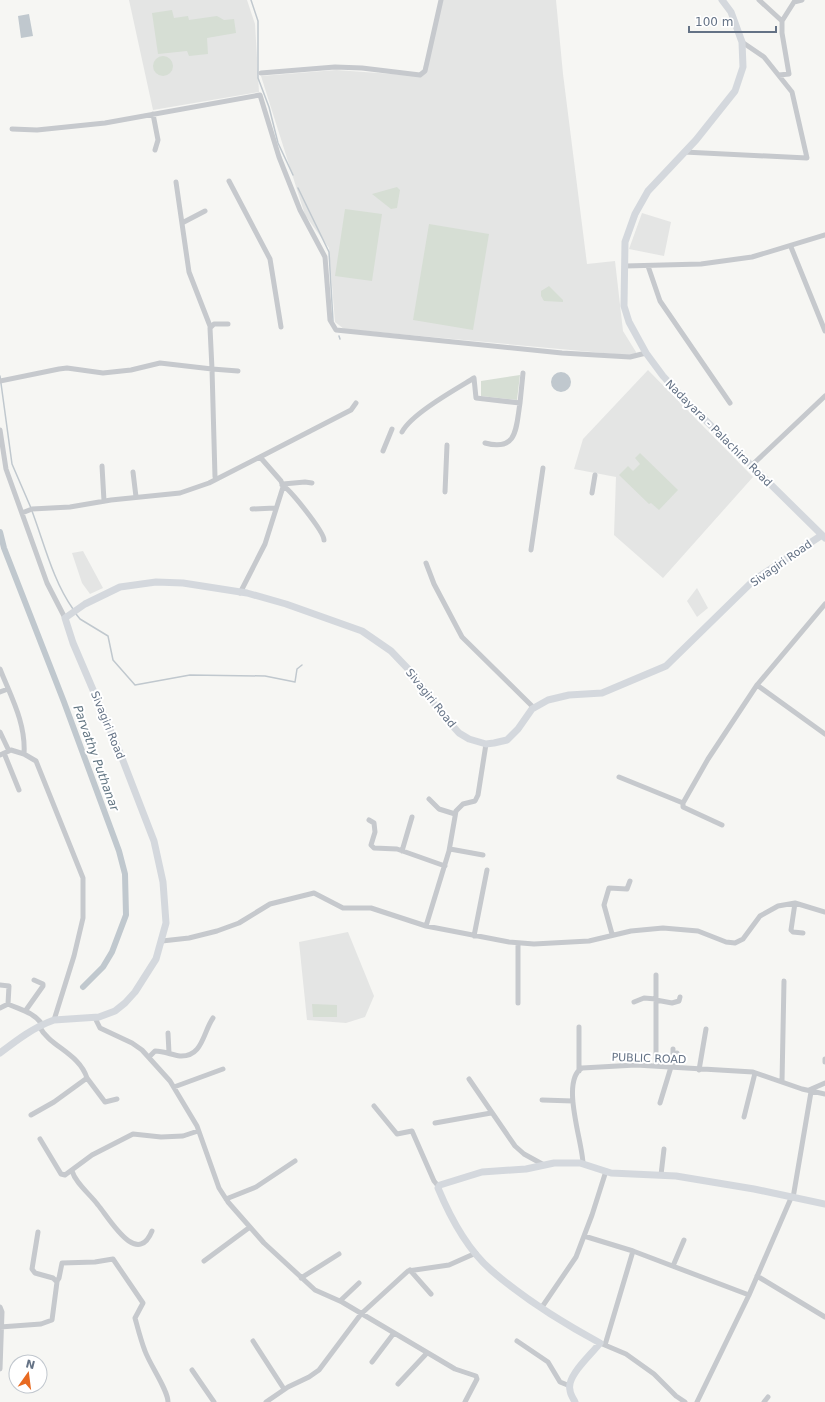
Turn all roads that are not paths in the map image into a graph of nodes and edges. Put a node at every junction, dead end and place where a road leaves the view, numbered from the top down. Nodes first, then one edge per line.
1 (441, 0) edge
2 (722, 0) edge
3 (759, 0) edge
4 (802, 0) edge
5 (782, 21) junction
6 (742, 42) junction
7 (261, 73) dead end
8 (779, 75) junction
9 (153, 114) junction
10 (12, 129) dead end
11 (156, 150) dead end
12 (684, 152) junction
13 (229, 181) dead end
14 (176, 182) dead end
15 (205, 211) dead end
16 (182, 223) junction
17 (825, 235) edge
18 (791, 247) junction
19 (625, 266) junction
20 (648, 266) junction
21 (228, 324) dead end
22 (210, 326) junction
23 (280, 327) dead end
24 (825, 330) edge
25 (646, 353) junction
26 (212, 369) junction
27 (238, 371) dead end
28 (522, 373) dead end
29 (0, 381) edge
30 (825, 396) edge
31 (356, 403) dead end
32 (520, 403) junction
33 (730, 403) dead end
34 (392, 429) dead end
35 (0, 430) edge
36 (402, 432) dead end
37 (485, 443) dead end
38 (447, 445) dead end
39 (383, 451) dead end
40 (260, 457) junction
41 (102, 466) dead end
42 (751, 466) junction
43 (543, 468) dead end
44 (133, 472) dead end
45 (595, 475) dead end
46 (215, 477) dead end
47 (312, 483) dead end
48 (282, 484) junction
49 (445, 492) dead end
50 (592, 493) dead end
51 (136, 497) junction
52 (104, 501) junction
53 (275, 508) junction
54 (252, 509) dead end
55 (22, 513) junction
56 (823, 537) edge
57 (324, 540) dead end
58 (531, 550) dead end
59 (426, 563) dead end
60 (240, 593) junction
61 (825, 604) edge
62 (65, 618) junction
63 (0, 669) edge
64 (757, 685) junction
65 (8, 690) junction
66 (0, 692) edge
67 (534, 708) junction
68 (0, 732) edge
69 (825, 734) edge
70 (486, 744) junction
71 (4, 753) edge
72 (24, 754) junction
73 (619, 777) dead end
74 (19, 790) dead end
75 (429, 799) dead end
76 (683, 803) junction
77 (455, 814) junction
78 (412, 817) dead end
79 (369, 820) dead end
80 (722, 826) dead end
81 (450, 848) junction
82 (402, 851) junction
83 (483, 855) dead end
84 (445, 866) junction
85 (487, 870) dead end
86 (630, 881) dead end
87 (795, 903) junction
88 (825, 912) edge
89 (426, 926) junction
90 (803, 933) dead end
91 (612, 934) junction
92 (474, 936) junction
93 (162, 941) junction
94 (518, 943) junction
95 (656, 975) dead end
96 (34, 980) dead end
97 (784, 981) dead end
98 (0, 984) edge
99 (680, 997) dead end
100 (656, 1000) junction
101 (634, 1002) dead end
102 (8, 1004) junction
103 (518, 1004) dead end
104 (0, 1008) edge
105 (26, 1010) junction
106 (95, 1018) junction
107 (212, 1018) dead end
108 (54, 1020) junction
109 (40, 1025) junction
110 (579, 1027) dead end
111 (706, 1029) dead end
112 (168, 1032) dead end
113 (675, 1051) dead end
114 (0, 1053) edge
115 (169, 1053) junction
116 (150, 1057) junction
117 (656, 1066) junction
118 (673, 1067) junction
119 (223, 1069) dead end
120 (579, 1070) junction
121 (699, 1070) junction
122 (756, 1073) junction
123 (87, 1078) junction
124 (469, 1079) dead end
125 (782, 1082) junction
126 (825, 1083) edge
127 (174, 1087) junction
128 (809, 1091) junction
129 (825, 1094) edge
130 (117, 1099) dead end
131 (542, 1100) dead end
132 (574, 1102) junction
133 (660, 1103) dead end
134 (374, 1106) dead end
135 (491, 1113) junction
136 (31, 1115) dead end
137 (744, 1117) dead end
138 (435, 1123) dead end
139 (198, 1131) junction
140 (40, 1138) dead end
141 (664, 1149) dead end
142 (295, 1161) dead end
143 (583, 1164) junction
144 (544, 1165) junction
145 (72, 1171) junction
146 (606, 1171) junction
147 (661, 1175) junction
148 (439, 1187) junction
149 (792, 1198) junction
150 (226, 1199) junction
151 (825, 1204) edge
152 (250, 1227) junction
153 (152, 1231) dead end
154 (38, 1232) dead end
155 (584, 1236) junction
156 (684, 1240) dead end
157 (633, 1251) junction
158 (476, 1253) junction
159 (339, 1254) dead end
160 (204, 1261) dead end
161 (673, 1266) junction
162 (410, 1270) junction
163 (757, 1276) junction
164 (301, 1278) junction
165 (57, 1281) junction
166 (359, 1283) dead end
167 (431, 1294) dead end
168 (749, 1295) junction
169 (340, 1301) junction
170 (0, 1307) edge
171 (542, 1307) junction
172 (361, 1314) junction
173 (825, 1317) edge
174 (0, 1327) edge
175 (394, 1333) junction
176 (253, 1341) dead end
177 (517, 1341) dead end
178 (602, 1344) junction
179 (427, 1353) junction
180 (372, 1362) dead end
181 (0, 1369) edge
182 (192, 1370) dead end
183 (398, 1384) dead end
184 (570, 1386) junction
185 (284, 1389) junction
186 (768, 1397) dead end
187 (168, 1402) edge
188 (214, 1402) edge
189 (266, 1402) edge
190 (465, 1402) edge
191 (575, 1402) edge
192 (685, 1402) edge
193 (697, 1402) edge
194 (764, 1402) edge

1 - 7 street
2 - 6 main road, Nadayara - Palachira Road
3 - 5 street
4 - 5 street
5 - 8 street
6 - 8 street
6 - 12 main road, Nadayara - Palachira Road
8 - 12 street
9 - 10 street
9 - 11 street
9 - 25 street
12 - 19 main road, Nadayara - Palachira Road
13 - 23 street
14 - 16 street
15 - 16 street
16 - 22 street
17 - 18 street
18 - 20 street
18 - 24 street
19 - 20 street
19 - 25 main road, Nadayara - Palachira Road
20 - 33 street
21 - 22 street
22 - 26 street
25 - 42 main road, Nadayara - Palachira Road
26 - 27 street
26 - 29 street
26 - 46 street
28 - 32 street
30 - 42 street
31 - 40 street
32 - 36 street
32 - 37 street
34 - 39 street
35 - 55 street
38 - 49 street
40 - 48 street
40 - 51 street
41 - 52 street
42 - 56 main road, Nadayara - Palachira Road
43 - 58 street
44 - 51 street
45 - 50 street
47 - 48 street
48 - 53 street
48 - 57 street
51 - 52 street
52 - 55 street
53 - 54 street
53 - 60 street
55 - 62 street
56 - 67 main road, Sivagiri Road
59 - 67 street
60 - 62 main road, Sivagiri Road
60 - 70 main road, Sivagiri Road
61 - 64 street
62 - 93 main road, Sivagiri Road
63 - 65 street
64 - 69 street
64 - 76 street
65 - 66 street
65 - 72 street
67 - 70 main road, Sivagiri Road
68 - 71 street
70 - 77 street
71 - 72 street
71 - 74 street
72 - 108 street
73 - 76 street
75 - 77 street
76 - 80 street
77 - 81 street
78 - 82 street
79 - 82 street
81 - 83 street
81 - 84 street
82 - 84 street
84 - 89 street
85 - 92 street
86 - 91 street
87 - 88 street
87 - 90 street
87 - 91 street
89 - 92 street
89 - 93 street
91 - 94 street
92 - 94 street
93 - 106 main road, Sivagiri Road
94 - 103 street
95 - 100 street
96 - 105 street
97 - 125 street
98 - 102 street
99 - 100 street
100 - 101 street
100 - 117 street
102 - 104 street
102 - 105 street
105 - 109 street
106 - 108 main road, Sivagiri Road
106 - 116 street
107 - 115 street
108 - 109 main road, Sivagiri Road
109 - 114 main road, Sivagiri Road
109 - 123 street
110 - 120 street
111 - 121 street
112 - 115 street
113 - 118 street
115 - 116 street
116 - 127 street
117 - 118 street, PUBLIC ROAD
117 - 120 street, PUBLIC ROAD
118 - 121 street, PUBLIC ROAD
118 - 133 street
119 - 127 street
120 - 132 street
121 - 122 street, PUBLIC ROAD
122 - 125 street, PUBLIC ROAD
122 - 137 street
123 - 130 street
123 - 136 street
124 - 135 street
125 - 128 street, PUBLIC ROAD
126 - 128 street
127 - 139 street
128 - 129 street, PUBLIC ROAD
128 - 149 street
131 - 132 street
132 - 143 street
134 - 148 street
135 - 138 street
135 - 144 street
139 - 145 street
139 - 150 street
140 - 145 street
141 - 147 street
142 - 150 street
143 - 144 main road
143 - 146 main road
144 - 148 main road
145 - 153 street
146 - 147 main road
146 - 155 street
147 - 149 main road
148 - 158 main road
149 - 151 main road
149 - 163 street
150 - 152 street
152 - 160 street
152 - 164 street
154 - 165 street
155 - 157 street
155 - 171 street
156 - 161 street
157 - 161 street
157 - 178 street
158 - 162 street
158 - 171 main road
159 - 164 street
161 - 168 street
162 - 167 street
162 - 172 street
163 - 168 street
163 - 173 street
164 - 169 street
165 - 174 street
165 - 187 street
166 - 169 street
168 - 193 street
169 - 172 street
170 - 174 street
171 - 178 main road
172 - 175 street
172 - 185 street
174 - 181 street
175 - 179 street
175 - 180 street
176 - 185 street
177 - 184 street
178 - 184 main road
178 - 192 street
179 - 183 street
179 - 190 street
182 - 188 street
184 - 191 main road
185 - 189 street
186 - 194 street

